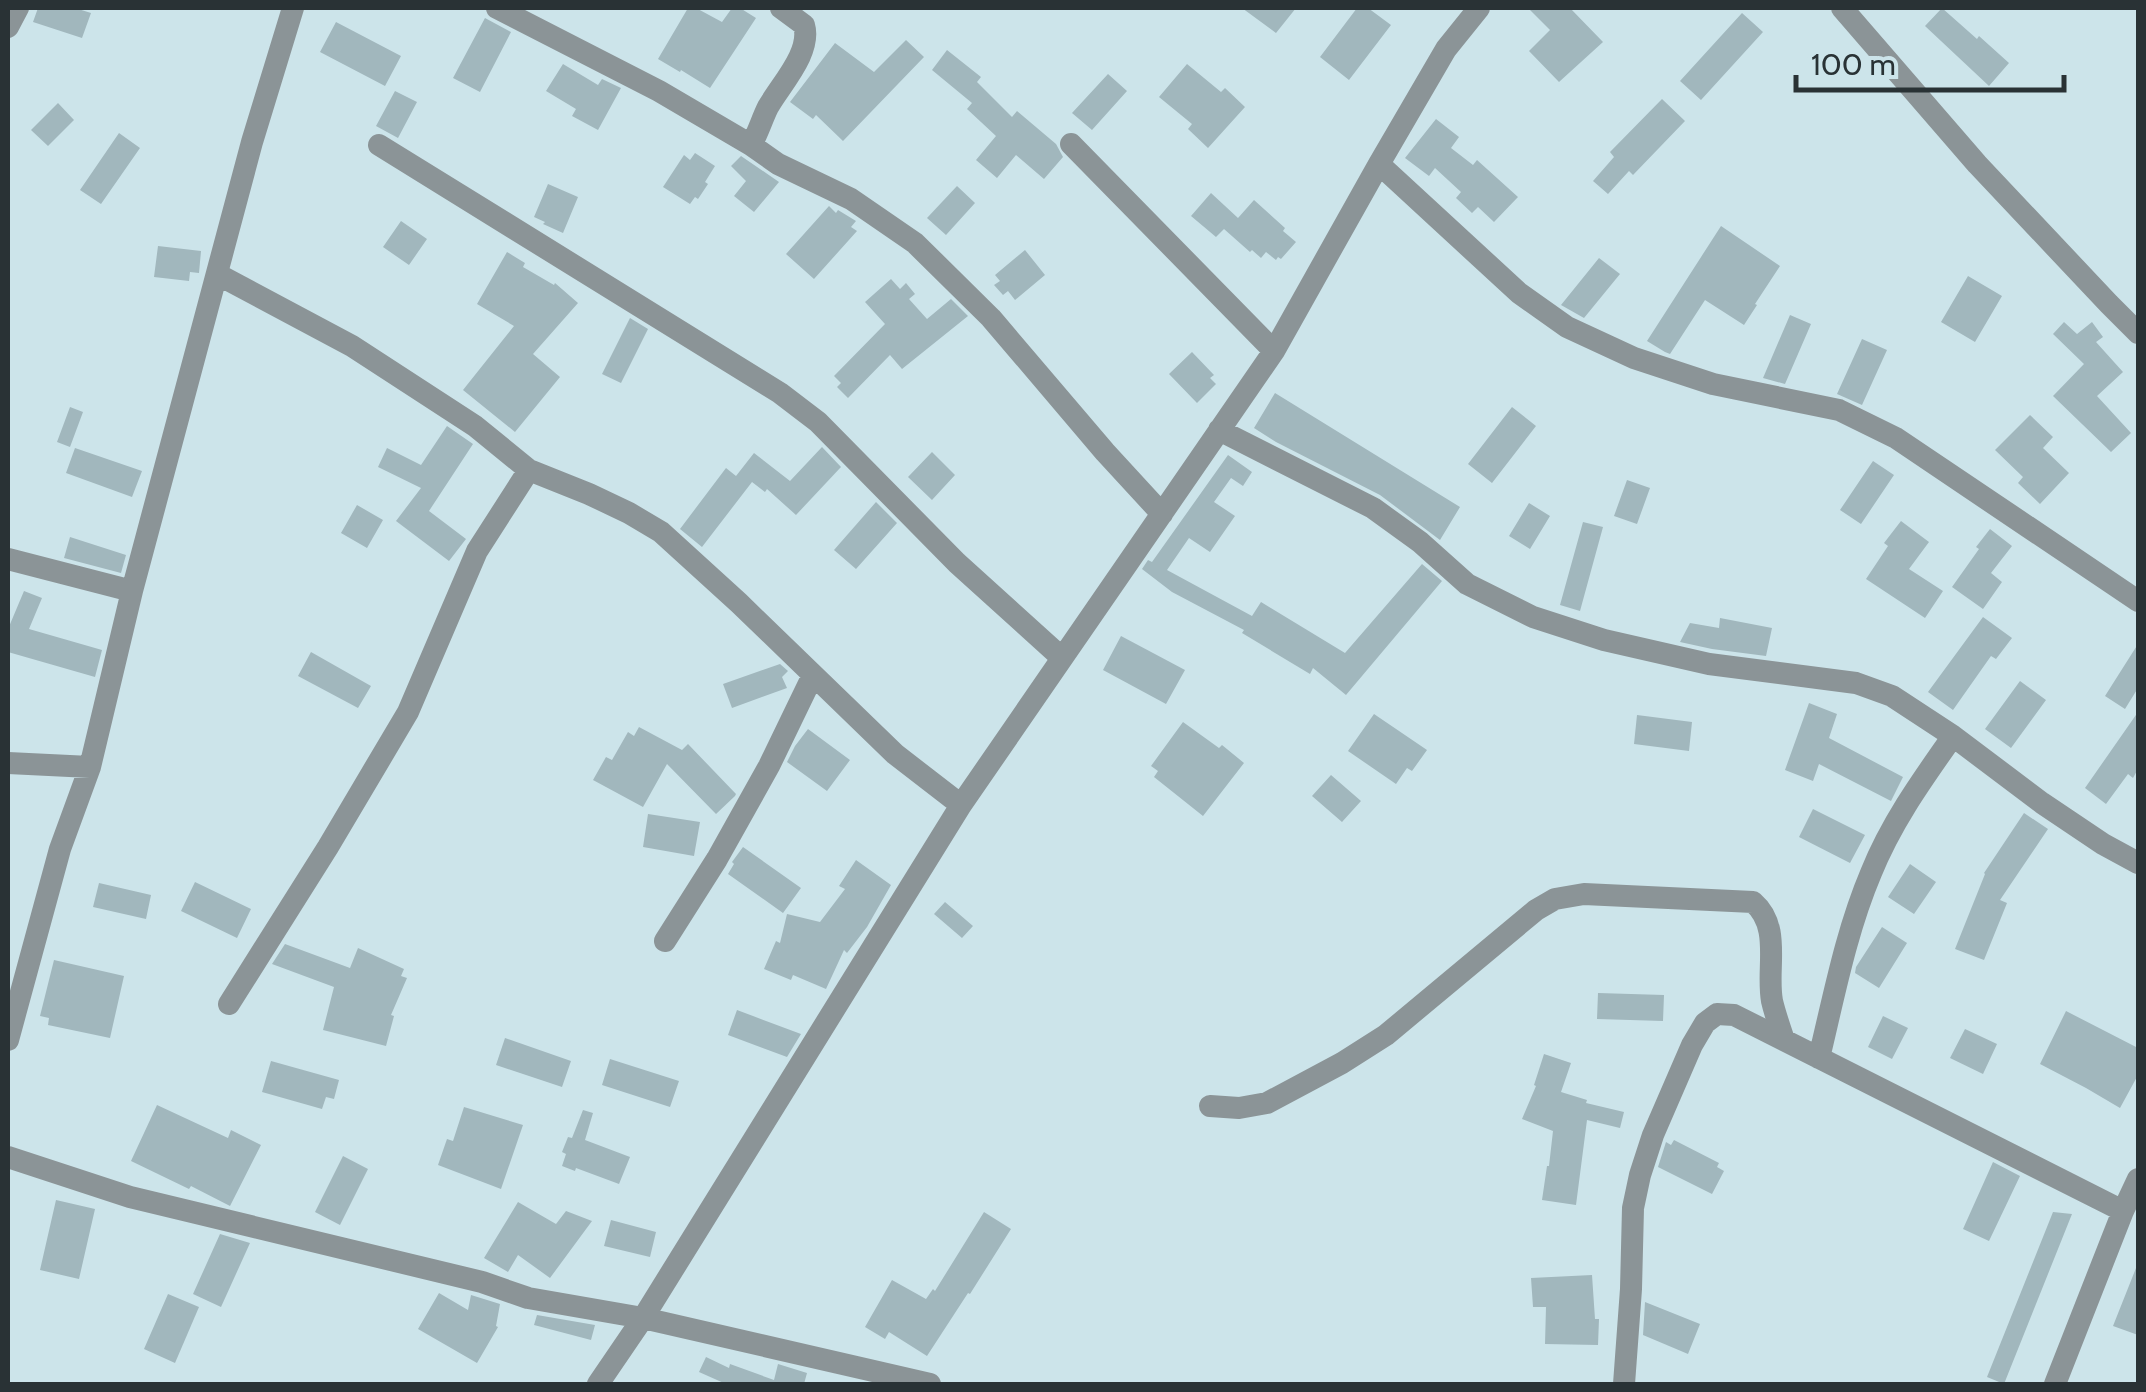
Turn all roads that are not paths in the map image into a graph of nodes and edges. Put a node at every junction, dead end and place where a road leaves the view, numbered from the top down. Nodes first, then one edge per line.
1 (18, 8) edge
2 (293, 8) edge
3 (497, 8) edge
4 (781, 8) edge
5 (1479, 8) edge
6 (1842, 8) edge
7 (8, 27) edge
8 (1071, 144) dead end
9 (379, 145) dead end
10 (751, 146) junction
11 (1378, 164) junction
12 (217, 274) junction
13 (2138, 333) edge
14 (1274, 351) junction
15 (1219, 430) junction
16 (529, 470) junction
17 (1162, 514) junction
18 (8, 558) edge
19 (132, 591) junction
20 (2138, 601) edge
21 (1062, 658) junction
22 (814, 675) junction
23 (1954, 736) junction
24 (8, 763) edge
25 (90, 767) junction
26 (961, 805) junction
27 (2138, 862) edge
28 (665, 941) dead end
29 (229, 1004) dead end
30 (8, 1040) edge
31 (1784, 1040) junction
32 (1819, 1058) junction
33 (1210, 1106) dead end
34 (8, 1158) edge
35 (2138, 1179) edge
36 (2123, 1211) junction
37 (643, 1318) junction
38 (598, 1384) edge
39 (930, 1384) edge
40 (1624, 1384) edge
41 (2055, 1384) edge

1 - 7 street
2 - 12 street
3 - 10 street
4 - 10 street
5 - 11 street
6 - 13 street
8 - 14 street
9 - 21 street
10 - 17 street
11 - 14 street
11 - 20 street
12 - 16 street
12 - 19 street
14 - 15 street
15 - 17 street
15 - 23 street
16 - 22 street
16 - 29 street
17 - 21 street
18 - 19 street
19 - 25 street
21 - 26 street
22 - 26 street
22 - 28 street
23 - 27 street
23 - 32 street
24 - 25 street
25 - 30 street
26 - 37 street
31 - 32 street
31 - 33 street
31 - 40 street
32 - 36 street
34 - 37 street
35 - 36 street
36 - 41 street
37 - 38 street
37 - 39 street

